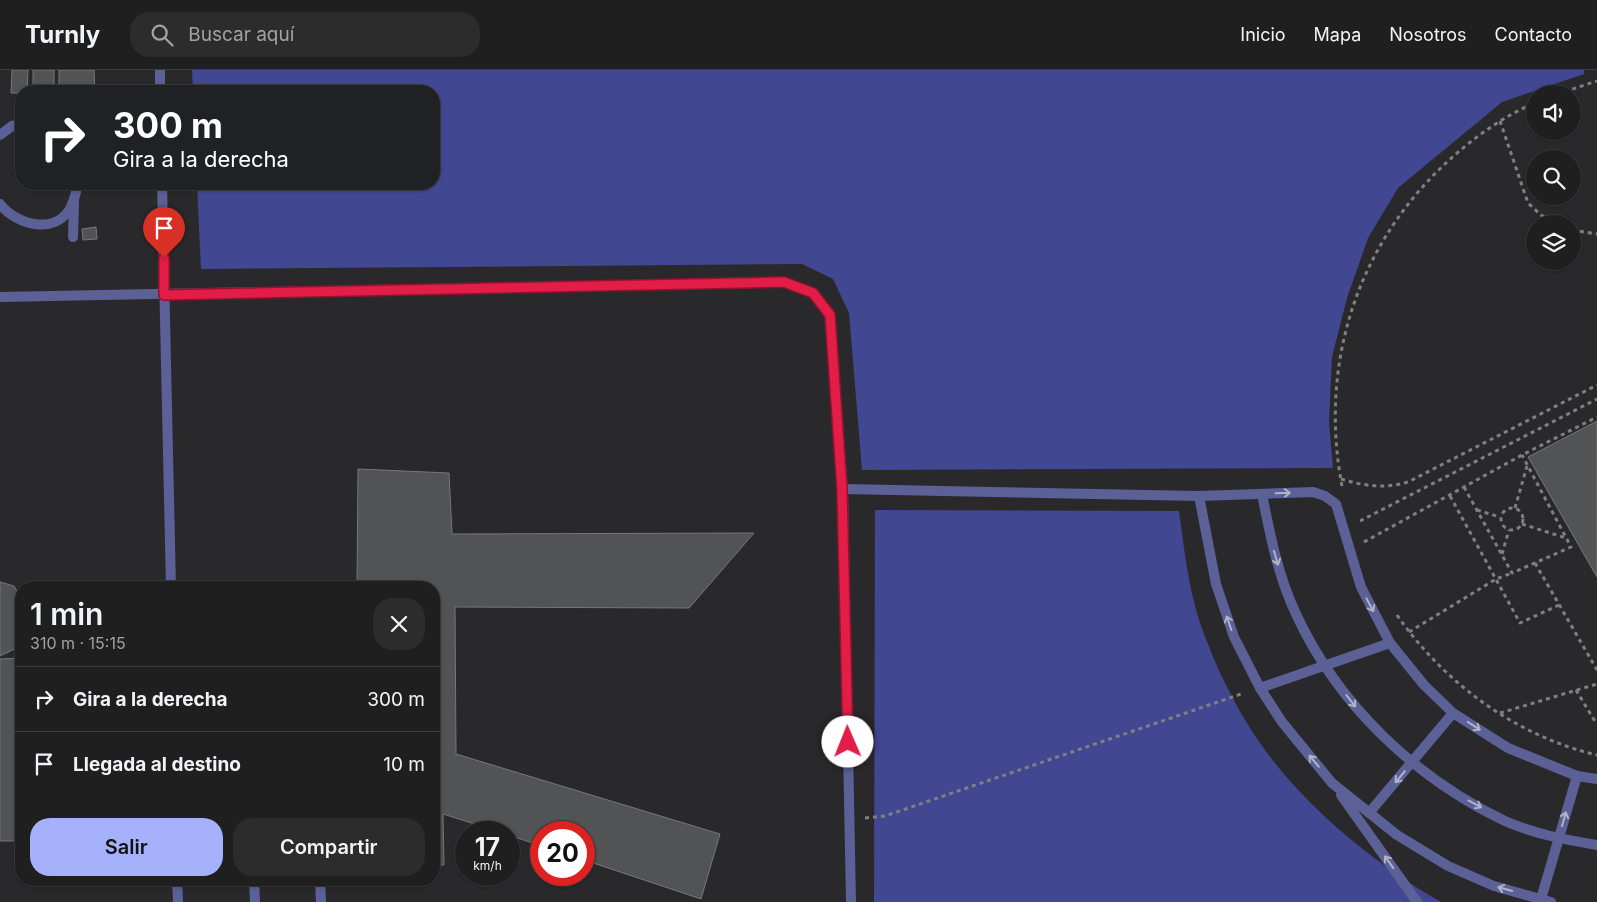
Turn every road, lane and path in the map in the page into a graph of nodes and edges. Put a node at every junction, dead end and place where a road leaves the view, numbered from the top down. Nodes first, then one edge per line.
1 (160, 70) edge
2 (1597, 81) edge
3 (160, 85) edge
4 (1581, 86) edge
5 (1526, 108) edge
6 (1500, 122) junction
7 (15, 125) edge
8 (0, 135) edge
9 (76, 190) edge
10 (162, 190) edge
11 (74, 200) junction
12 (0, 204) edge
13 (1542, 215) edge
14 (1581, 231) edge
15 (1597, 234) edge
16 (73, 237) dead end
17 (164, 295) junction
18 (0, 297) edge
19 (1597, 385) edge
20 (1597, 399) edge
21 (1597, 417) edge
22 (1522, 455) junction
23 (1527, 465) junction
24 (1341, 479) junction
25 (1464, 487) junction
26 (842, 489) junction
27 (1262, 494) junction
28 (1344, 494) dead end
29 (1199, 496) junction
30 (1450, 496) junction
31 (1515, 508) junction
32 (1477, 509) junction
33 (1500, 517) junction
34 (1522, 524) junction
35 (1343, 526) junction
36 (1509, 530) junction
37 (1566, 538) junction
38 (1360, 545) dead end
39 (1502, 555) junction
40 (1535, 563) junction
41 (1512, 573) junction
42 (1496, 579) junction
43 (171, 581) edge
44 (1559, 606) junction
45 (1393, 610) dead end
46 (1409, 632) junction
47 (1390, 643) junction
48 (1324, 666) junction
49 (1597, 670) edge
50 (1597, 684) edge
51 (1260, 688) junction
52 (1576, 690) junction
53 (1453, 713) junction
54 (1500, 713) junction
55 (1597, 722) edge
56 (1597, 755) edge
57 (1412, 763) junction
58 (1577, 776) junction
59 (1597, 779) edge
60 (1332, 783) junction
61 (1369, 813) junction
62 (850, 819) junction
63 (1559, 838) junction
64 (1597, 845) edge
65 (177, 886) edge
66 (254, 886) edge
67 (320, 886) edge
68 (1541, 899) junction
69 (178, 902) edge
70 (255, 902) edge
71 (321, 902) edge
72 (852, 902) edge
73 (1417, 902) edge
74 (1551, 902) edge

1 - 3 lane
2 - 4 path
5 - 6 path
6 - 13 path
6 - 24 path
7 - 8 lane
9 - 11 lane
10 - 17 lane
11 - 12 lane
11 - 16 lane
14 - 15 path
17 - 18 lane
17 - 26 lane
17 - 43 lane
19 - 24 path
20 - 35 path
21 - 22 path
22 - 23 path
22 - 25 path
23 - 31 path
23 - 37 path
24 - 28 path
25 - 30 path
25 - 32 path
26 - 29 lane
26 - 62 lane
27 - 29 lane
27 -> 35 lane
27 -> 48 lane
51 -> 29 lane
30 - 38 path
30 - 42 path
31 - 33 path
31 - 34 path
32 - 33 path
32 - 39 path
33 - 36 path
34 - 36 path
34 - 37 path
35 -> 47 lane
36 - 39 path
37 - 40 path
39 - 41 path
40 - 41 path
40 - 44 path
41 - 42 path
42 - 44 path
42 - 46 path
44 - 49 path
45 - 46 path
46 - 54 path
47 - 48 lane
47 - 53 lane
48 - 51 lane
48 -> 57 lane
50 - 52 path
60 -> 51 lane
51 - 62 path
52 - 54 path
52 - 55 path
53 - 57 lane
53 -> 58 lane
54 - 56 path
57 -> 61 lane
57 -> 63 lane
58 - 59 lane
63 -> 58 lane
60 - 61 lane
73 -> 60 lane
68 -> 61 lane
62 - 72 lane
63 - 64 lane
63 - 68 lane
65 - 69 lane
66 - 70 lane
67 - 71 lane
68 - 74 lane

